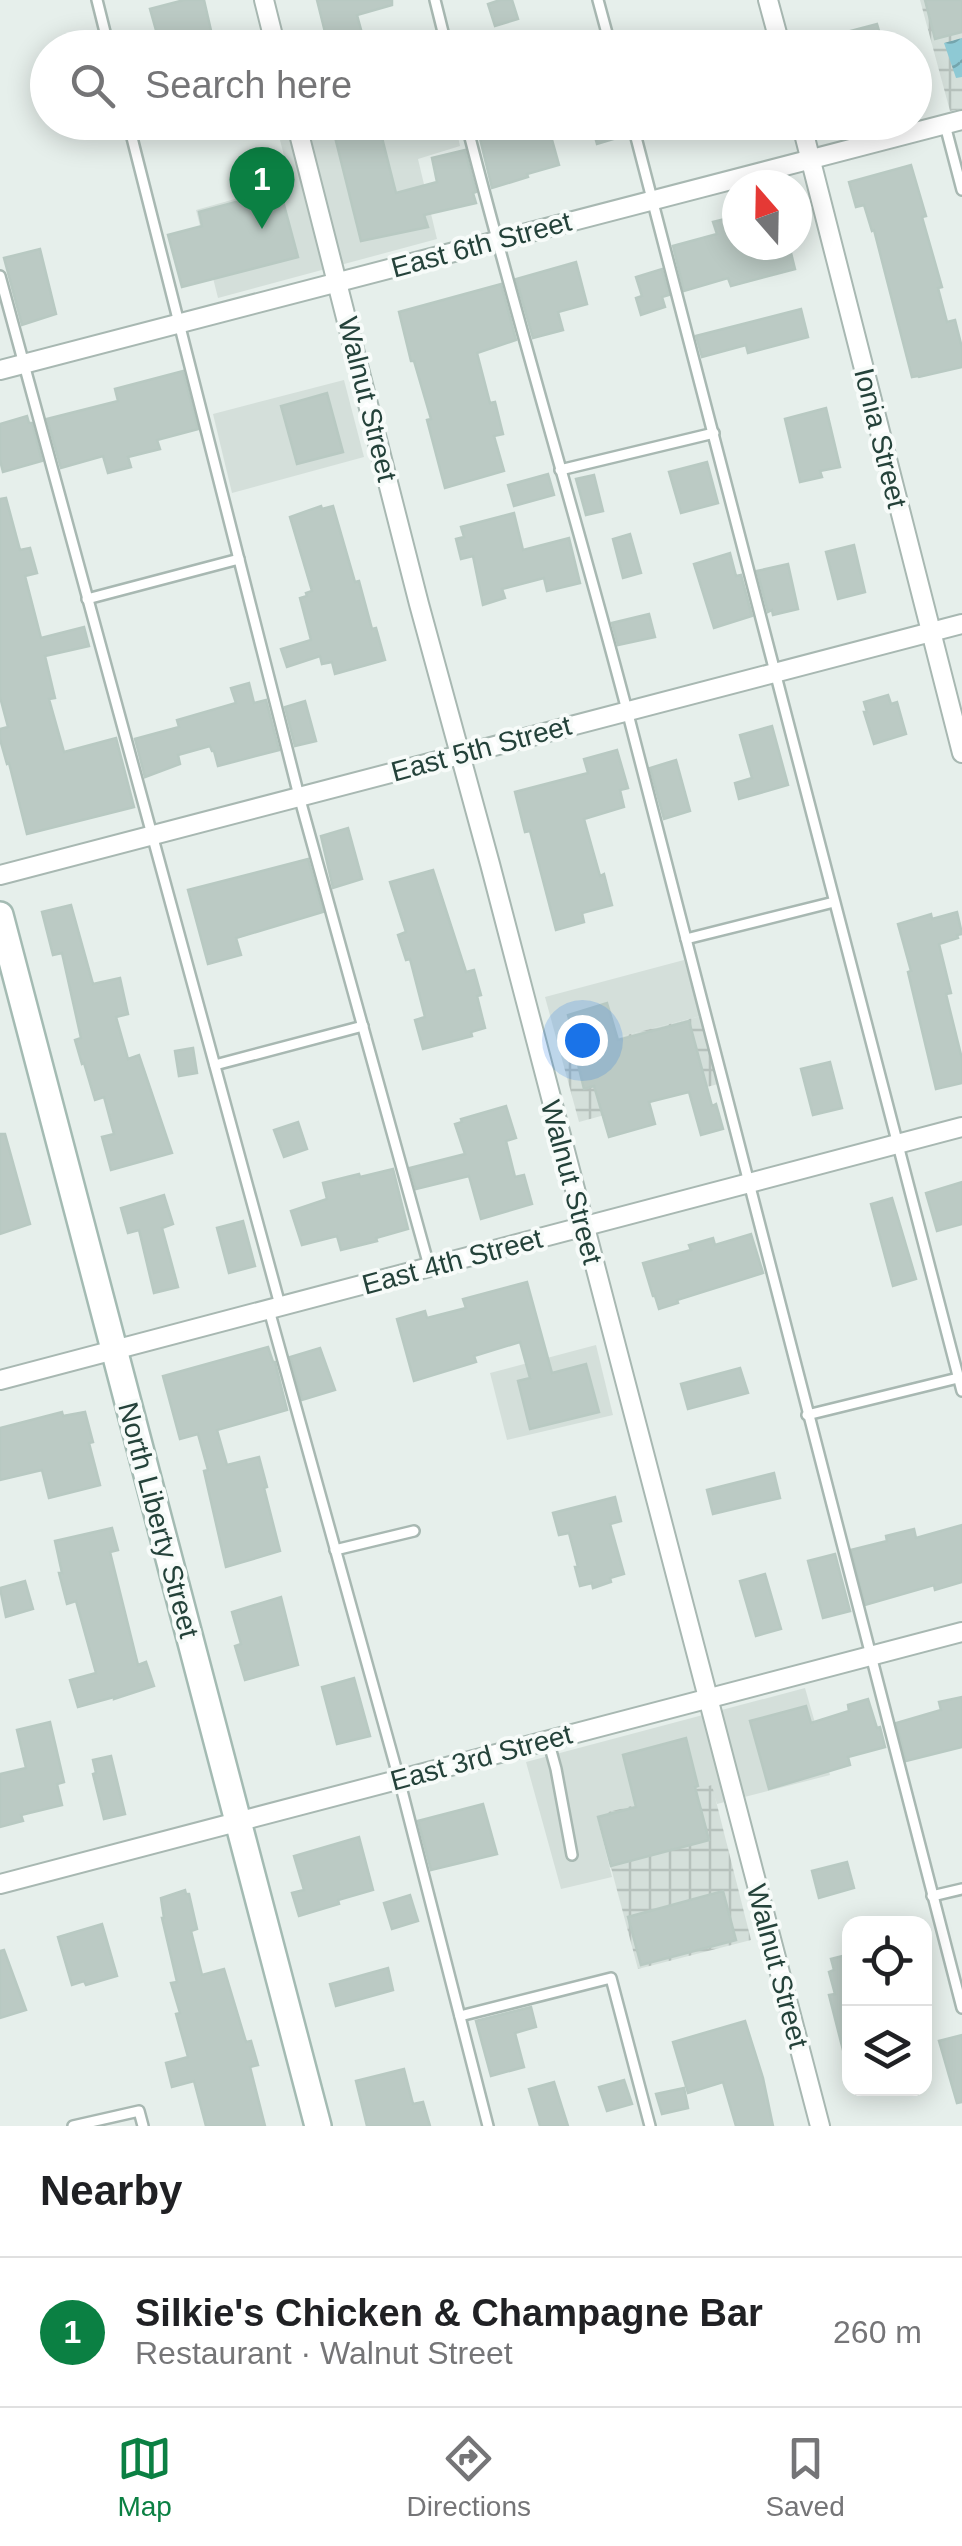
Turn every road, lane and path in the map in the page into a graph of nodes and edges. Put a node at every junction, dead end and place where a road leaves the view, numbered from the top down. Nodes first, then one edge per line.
1 (97, 0) edge
2 (264, 0) edge
3 (434, 0) edge
4 (598, 0) edge
5 (768, 0) edge
6 (104, 30) edge
7 (272, 30) edge
8 (442, 30) edge
9 (606, 30) edge
10 (776, 30) edge
11 (953, 122) edge
12 (133, 140) edge
13 (301, 140) edge
14 (471, 140) edge
15 (637, 140) edge
16 (805, 140) edge
17 (882, 140) edge
18 (810, 158) junction
19 (962, 190) edge
20 (654, 199) junction
21 (496, 240) junction
22 (0, 276) edge
23 (338, 282) junction
24 (179, 324) junction
25 (22, 364) junction
26 (0, 370) edge
27 (714, 433) junction
28 (560, 470) junction
29 (239, 559) junction
30 (87, 599) junction
31 (962, 624) edge
32 (932, 631) junction
33 (775, 672) junction
34 (627, 711) junction
35 (962, 752) edge
36 (460, 754) junction
37 (299, 796) junction
38 (152, 835) junction
39 (0, 875) edge
40 (834, 902) junction
41 (0, 915) edge
42 (686, 939) junction
43 (363, 1026) junction
44 (214, 1065) junction
45 (962, 1127) edge
46 (897, 1144) junction
47 (748, 1183) junction
48 (584, 1226) junction
49 (430, 1267) junction
50 (275, 1308) junction
51 (114, 1351) junction
52 (958, 1378) junction
53 (0, 1380) edge
54 (962, 1391) edge
55 (807, 1414) junction
56 (414, 1531) dead end
57 (335, 1550) junction
58 (962, 1632) edge
59 (869, 1656) junction
60 (708, 1698) junction
61 (548, 1740) junction
62 (398, 1779) junction
63 (238, 1820) junction
64 (572, 1854) dead end
65 (0, 1884) edge
66 (962, 1889) edge
67 (932, 1896) junction
68 (962, 2008) edge
69 (460, 2016) junction
70 (74, 2126) edge
71 (143, 2126) edge
72 (318, 2126) edge
73 (488, 2126) edge
74 (650, 2126) edge
75 (820, 2126) edge

1 - 6 lane
2 - 7 street
3 - 8 lane
4 - 9 lane
5 - 10 street
11 - 19 lane
12 - 24 lane
13 - 23 street, Walnut Street
14 - 21 lane
15 - 20 lane
16 - 18 street, Ionia Street
17 - 18 street, East 6th Street
18 - 20 street, East 6th Street
18 - 32 street, Ionia Street
20 - 21 street, East 6th Street
20 - 27 lane
21 - 23 street, East 6th Street
21 - 28 lane
22 - 25 lane
23 - 24 street, East 6th Street
23 - 36 street, Walnut Street
24 - 25 street, East 6th Street
24 - 29 lane
25 - 26 street, East 6th Street
25 - 30 lane
27 - 28 lane
27 - 33 lane
28 - 34 lane
29 - 30 lane
29 - 37 lane
30 - 38 lane
31 - 32 street, East 5th Street
32 - 33 street, East 5th Street
32 - 35 street, Ionia Street
33 - 34 street, East 5th Street
33 - 40 lane
34 - 36 street, East 5th Street
34 - 42 lane
36 - 37 street, East 5th Street
36 - 48 street, Walnut Street
37 - 38 street, East 5th Street
37 - 43 lane
38 - 39 street, East 5th Street
38 - 44 lane
40 - 42 lane
40 - 46 lane
41 - 51 street, North Liberty Street
42 - 47 lane
43 - 44 lane
43 - 49 lane
44 - 50 lane
45 - 46 street, East 4th Street
46 - 47 street, East 4th Street
46 - 52 lane
47 - 48 street, East 4th Street
47 - 55 lane
48 - 49 street, East 4th Street
48 - 60 street, Walnut Street
49 - 50 street, East 4th Street
50 - 51 street, East 4th Street
50 - 57 lane
51 - 53 street, East 4th Street
51 - 63 street, North Liberty Street
52 - 54 lane
52 - 55 lane
55 - 59 lane
56 - 57 lane
57 - 62 lane
58 - 59 street, East 3rd Street
59 - 60 street, East 3rd Street
59 - 67 lane
60 - 61 street, East 3rd Street
60 - 75 street, Walnut Street
61 - 62 street, East 3rd Street
61 - 64 lane
62 - 63 street, East 3rd Street
62 - 69 lane
63 - 65 street, East 3rd Street
63 - 72 street, North Liberty Street
66 - 67 lane
67 - 68 lane
69 - 73 lane
69 - 74 lane
70 - 71 lane

